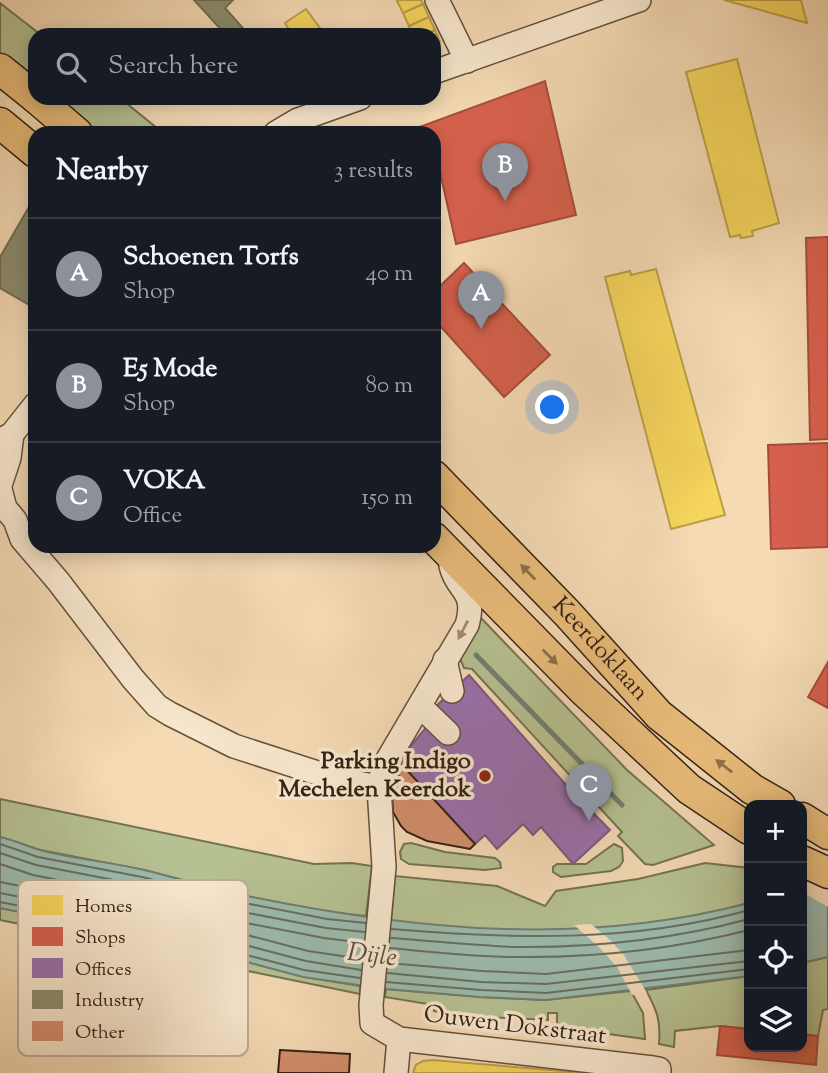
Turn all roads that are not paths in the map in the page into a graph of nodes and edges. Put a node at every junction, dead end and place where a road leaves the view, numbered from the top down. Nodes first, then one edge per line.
1 (438, 0) edge
2 (639, 0) edge
3 (467, 61) junction
4 (0, 69) edge
5 (441, 70) edge
6 (28, 91) edge
7 (45, 105) edge
8 (340, 105) edge
9 (0, 124) edge
10 (69, 126) edge
11 (288, 126) edge
12 (28, 146) edge
13 (28, 412) edge
14 (4, 436) edge
15 (441, 483) edge
16 (0, 487) edge
17 (0, 529) edge
18 (22, 539) junction
19 (28, 546) edge
20 (441, 546) edge
21 (34, 553) edge
22 (445, 660) junction
23 (456, 687) dead end
24 (420, 706) junction
25 (448, 733) dead end
26 (379, 787) junction
27 (771, 800) edge
28 (807, 821) edge
29 (744, 826) edge
30 (828, 834) edge
31 (806, 863) edge
32 (828, 873) edge
33 (399, 1039) junction
34 (659, 1071) edge
35 (396, 1073) edge

1 - 3 street
2 - 3 street
3 - 5 street
4 - 6 main road
7 - 10 main road
8 - 11 street
9 - 12 main road
13 - 14 street
14 - 16 street
27 -> 15 main road, Keerdoklaan
16 - 18 street
17 - 18 street
18 - 19 street
20 -> 22 street
20 -> 29 main road, Keerdoklaan
21 - 26 street
22 - 23 street
22 - 24 street
24 - 25 street
24 - 26 street
26 - 33 street
28 - 30 main road
31 - 32 main road
33 - 34 street, Ouwen Dokstraat
33 - 35 street, Ouwen Dokstraat

